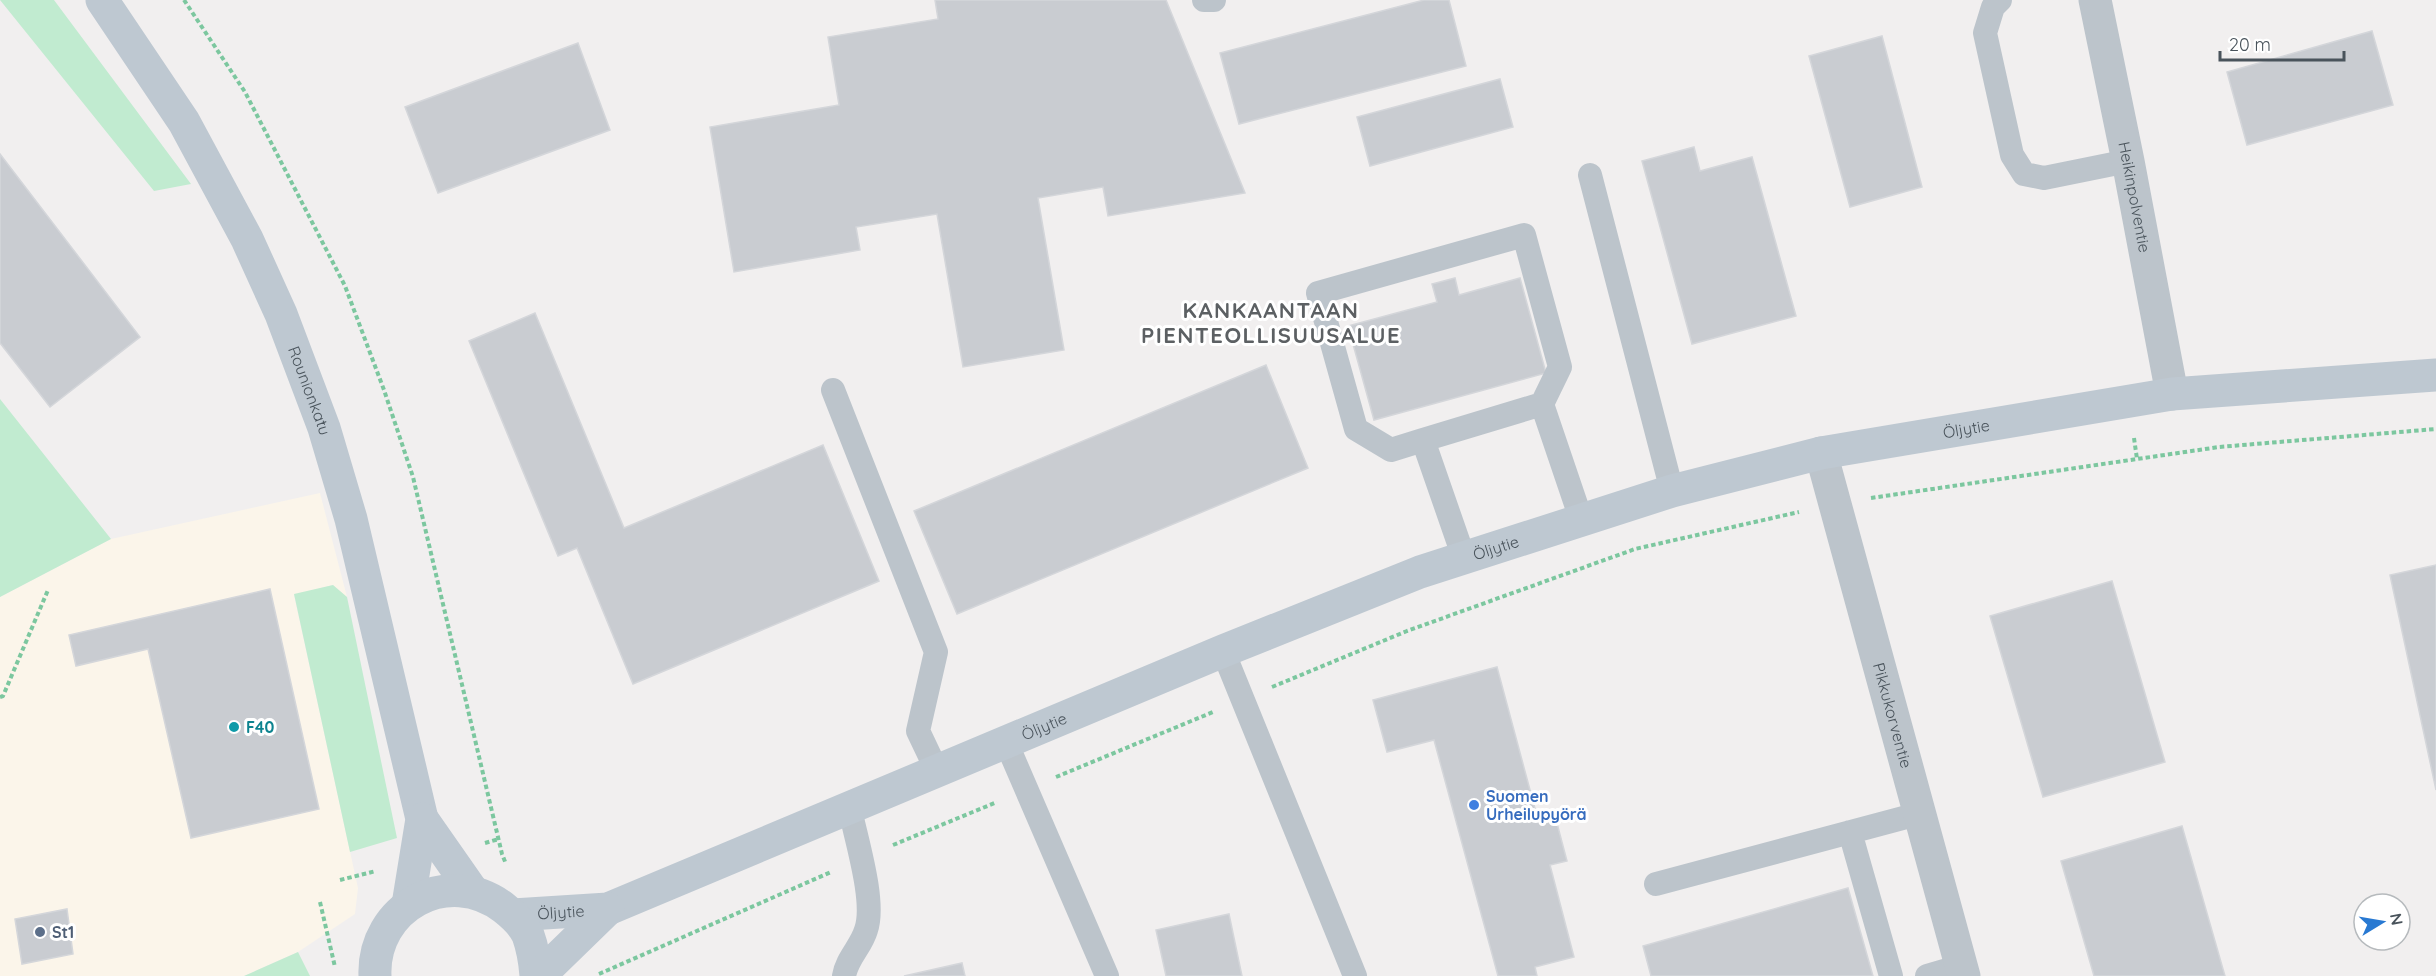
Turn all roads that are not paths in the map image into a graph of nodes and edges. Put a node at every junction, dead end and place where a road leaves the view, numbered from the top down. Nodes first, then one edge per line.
1 (102, 0) edge
2 (1204, 0) edge
3 (1214, 0) edge
4 (2000, 0) edge
5 (2095, 0) edge
6 (2128, 161) junction
7 (1590, 175) dead end
8 (2436, 375) edge
9 (833, 390) dead end
10 (2172, 394) junction
11 (1542, 404) junction
12 (1423, 440) junction
13 (1821, 453) junction
14 (1672, 491) junction
15 (1581, 519) junction
16 (1464, 558) junction
17 (1223, 651) junction
18 (1006, 742) junction
19 (937, 771) junction
20 (850, 809) junction
21 (1918, 814) junction
22 (422, 819) junction
23 (1850, 832) junction
24 (1656, 884) dead end
25 (473, 892) junction
26 (408, 905) junction
27 (608, 909) junction
28 (513, 915) junction
29 (1963, 971) edge
30 (375, 976) edge
31 (537, 976) edge
32 (844, 976) edge
33 (1107, 976) edge
34 (1355, 976) edge
35 (1891, 976) edge
36 (1927, 976) edge

1 - 22 main road, Rounionkatu
2 - 3 lane
4 - 6 lane
5 - 6 street, Heikinpolventie
6 - 10 street, Heikinpolventie
7 - 14 lane
8 - 10 main road, Öljytie
9 - 19 lane
10 - 13 main road, Öljytie
11 - 12 lane
11 - 12 lane
11 - 15 lane
12 - 16 lane
13 - 14 main road, Öljytie
13 - 21 street, Pikkukorventie
14 - 15 main road, Öljytie
15 - 16 main road, Öljytie
16 - 17 main road, Öljytie
17 - 18 main road, Öljytie
17 - 34 lane
18 - 19 main road, Öljytie
18 - 33 lane
19 - 20 main road, Öljytie
20 - 27 main road, Öljytie
20 - 32 lane
21 - 23 lane
21 - 29 street, Pikkukorventie
22 - 25 main road, Rounionkatu
22 - 26 main road, Rounionkatu
23 - 24 lane
23 - 35 lane
25 - 26 main road
25 - 28 main road
26 - 30 main road
27 - 28 main road, Öljytie
27 - 31 main road, Öljytie
28 - 31 main road
29 - 36 lane

